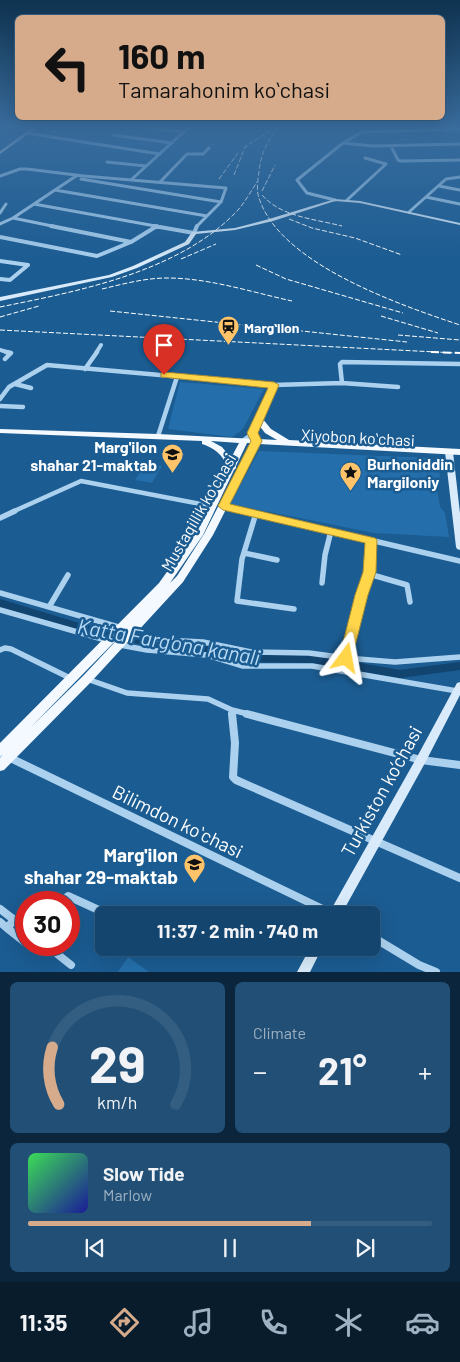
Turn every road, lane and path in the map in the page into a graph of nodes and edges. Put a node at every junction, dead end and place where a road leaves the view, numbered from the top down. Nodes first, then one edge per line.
1 (50, 172) edge
2 (139, 172) edge
3 (169, 172) edge
4 (306, 172) edge
5 (377, 172) edge
6 (75, 176) junction
7 (460, 177) edge
8 (131, 180) junction
9 (160, 182) junction
10 (438, 186) junction
11 (55, 190) junction
12 (460, 190) edge
13 (426, 197) junction
14 (335, 200) junction
15 (347, 200) junction
16 (221, 202) junction
17 (6, 204) dead end
18 (34, 204) junction
19 (460, 204) edge
20 (409, 212) junction
21 (0, 213) edge
22 (206, 216) junction
23 (13, 218) junction
24 (0, 224) edge
25 (460, 224) edge
26 (157, 226) junction
27 (194, 233) junction
28 (0, 237) edge
29 (131, 242) junction
30 (0, 261) edge
31 (0, 279) edge
32 (0, 300) edge
33 (101, 345) dead end
34 (0, 350) edge
35 (4, 359) dead end
36 (460, 364) edge
37 (85, 369) junction
38 (177, 377) junction
39 (342, 383) junction
40 (14, 384) junction
41 (274, 385) junction
42 (398, 387) dead end
43 (31, 388) dead end
44 (0, 399) edge
45 (0, 406) edge
46 (23, 407) dead end
47 (259, 420) junction
48 (0, 431) edge
49 (253, 433) junction
50 (158, 436) junction
51 (188, 438) junction
52 (244, 442) junction
53 (256, 443) junction
54 (288, 444) junction
55 (460, 452) edge
56 (449, 454) junction
57 (460, 457) edge
58 (232, 468) junction
59 (213, 502) junction
60 (225, 503) junction
61 (256, 513) junction
62 (0, 518) edge
63 (331, 531) junction
64 (371, 540) junction
65 (460, 547) edge
66 (244, 553) junction
67 (277, 560) dead end
68 (460, 561) edge
69 (369, 574) junction
70 (68, 575) dead end
71 (322, 583) dead end
72 (0, 593) edge
73 (410, 602) dead end
74 (48, 607) junction
75 (294, 609) dead end
76 (0, 610) edge
77 (137, 620) junction
78 (122, 628) junction
79 (147, 637) dead end
80 (115, 643) junction
81 (0, 650) edge
82 (460, 657) edge
83 (346, 658) junction
84 (73, 679) junction
85 (87, 679) junction
86 (459, 689) edge
87 (232, 710) junction
88 (4, 740) edge
89 (2, 757) edge
90 (422, 760) junction
91 (460, 765) edge
92 (374, 841) junction
93 (460, 878) edge
94 (80, 901) edge
95 (315, 906) edge
96 (339, 906) edge
97 (95, 908) edge
98 (0, 909) edge
99 (14, 920) joint
100 (0, 922) edge
101 (7, 928) junction
102 (15, 934) edge
103 (380, 941) edge
104 (60, 956) edge
105 (312, 956) edge
106 (71, 965) dead end
107 (303, 972) edge
108 (436, 972) edge

1 - 6 street
2 - 8 street
3 - 9 street
4 - 14 street
5 - 15 street
6 - 8 street
6 - 11 street
6 - 16 street
7 - 10 street
8 - 9 street
9 - 16 street
10 - 12 street
10 - 13 street
11 - 18 street
11 - 22 street
13 - 19 street
13 - 20 street
14 - 15 street
14 - 27 street
15 - 20 street
16 - 22 street
17 - 21 street
18 - 23 street
18 - 26 street
20 - 25 street
22 - 27 street
23 - 24 street
23 - 29 street
26 - 27 street
26 - 29 street
27 - 32 street
28 - 29 street
30 - 31 street
33 - 37 street
34 - 35 street
36 - 39 street
37 - 38 street
37 - 40 street
38 - 41 street
38 - 50 street
39 - 41 street
39 - 42 street
40 - 43 street
40 - 44 street
41 - 47 street
45 - 46 street
47 - 49 street
47 - 54 main road
48 - 50 main road
49 - 52 street
49 - 53 street
50 - 51 main road
51 - 52 main road
51 - 58 main road
52 - 53 main road
52 - 58 main road, Mustaqillik koʻchasi
53 - 54 main road, Xiyobon koʻchasi
53 - 56 main road, Xiyobon koʻchasi
53 - 60 main road, Mustaqillik koʻchasi
54 - 56 main road, Xiyobon koʻchasi
55 - 56 main road, Xiyobon koʻchasi
56 - 57 main road, Xiyobon koʻchasi
56 - 65 street
58 - 59 main road, Mustaqillik koʻchasi
59 - 60 main road
59 - 62 street
59 - 77 main road, Mustaqillik koʻchasi
60 - 61 street
60 - 77 main road, Mustaqillik koʻchasi
61 - 63 street
61 - 66 street
63 - 64 street
63 - 71 street
64 - 68 street
64 - 69 street
66 - 67 street
66 - 75 street
69 - 73 street
69 - 83 street
70 - 74 street
72 - 74 street
74 - 78 street
76 - 80 street
77 - 78 main road, Mustaqillik koʻchasi
77 - 80 main road, Mustaqillik koʻchasi
78 - 80 main road, Mustaqillik koʻchasi
79 - 83 street
80 - 84 main road, Mustaqillik koʻchasi
80 - 85 main road, Mustaqillik koʻchasi
80 - 86 street
81 - 84 street
82 - 83 street
84 - 88 main road, Mustaqillik koʻchasi
85 - 87 street
85 - 89 main road, Mustaqillik koʻchasi
86 - 90 street, Turkiston ko’chasi
87 - 90 street
87 - 92 street
88 - 89 main road, Mustaqillik koʻchasi
89 - 95 street, Bilimdon koʻchasi
90 - 91 street
90 - 92 street, Turkiston ko’chasi
92 - 93 street
92 - 96 street, Turkiston ko’chasi
94 - 97 street
98 - 99 street
99 - 101 street
100 - 101 street
101 - 102 street
103 - 108 street
104 - 106 street
105 - 107 street

